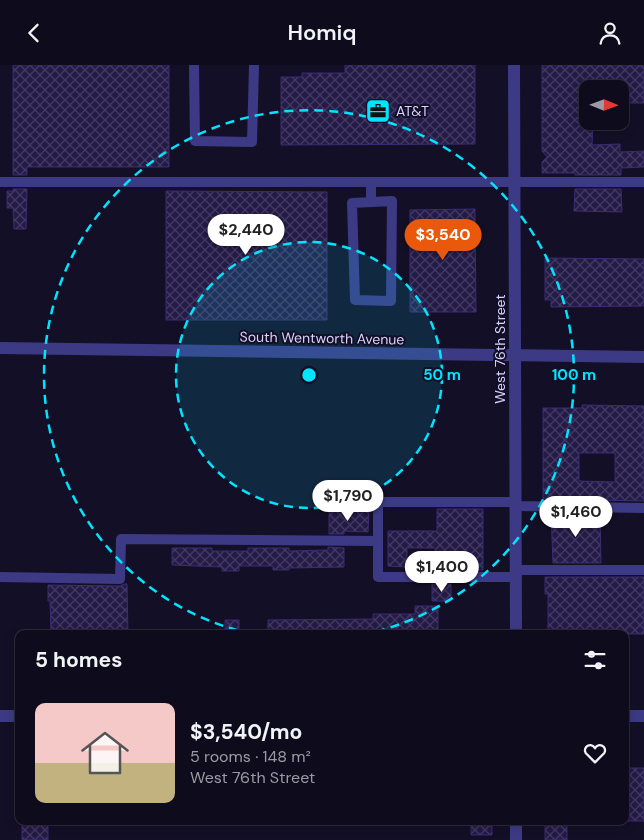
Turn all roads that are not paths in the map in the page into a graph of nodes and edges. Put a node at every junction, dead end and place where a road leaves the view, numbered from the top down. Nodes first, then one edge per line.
1 (194, 65) edge
2 (254, 65) edge
3 (514, 65) edge
4 (371, 181) junction
5 (0, 182) edge
6 (514, 182) junction
7 (644, 182) edge
8 (372, 202) junction
9 (0, 347) edge
10 (515, 356) junction
11 (644, 357) edge
12 (515, 504) junction
13 (644, 508) edge
14 (378, 541) junction
15 (644, 570) edge
16 (515, 573) junction
17 (0, 577) edge
18 (516, 630) edge
19 (0, 716) edge
20 (15, 716) edge
21 (629, 716) edge
22 (644, 716) edge
23 (516, 825) edge
24 (516, 840) edge

1 - 2 lane
3 - 6 street, West 76th Street
4 - 5 lane
4 - 6 lane
4 - 8 lane
6 - 7 lane
6 - 10 street, West 76th Street
8 - 8 lane
9 - 10 street, South Wentworth Avenue
10 - 11 street, South Wentworth Avenue
10 - 12 street, West 76th Street
12 - 13 lane
12 - 14 lane
12 - 16 street, West 76th Street
14 - 16 lane
14 - 17 lane
15 - 16 lane
16 - 18 street, West 76th Street
19 - 20 street
21 - 22 street
23 - 24 street

